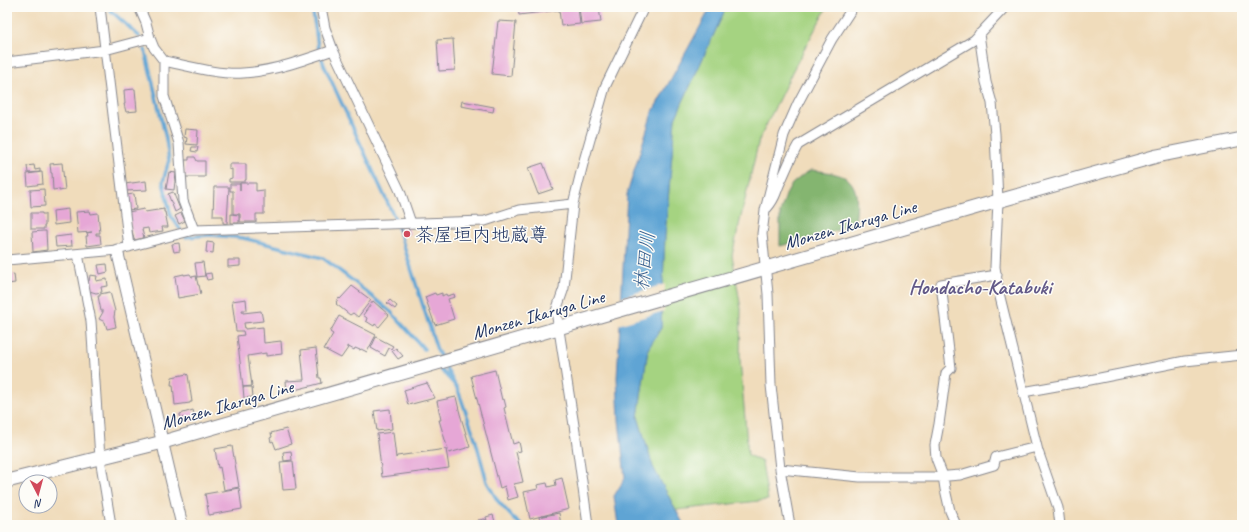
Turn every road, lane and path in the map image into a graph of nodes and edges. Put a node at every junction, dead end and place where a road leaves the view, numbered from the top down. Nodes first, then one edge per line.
1 (100, 7) edge
2 (139, 7) edge
3 (321, 7) edge
4 (644, 7) edge
5 (853, 7) edge
6 (1005, 7) edge
7 (979, 34) junction
8 (150, 38) junction
9 (105, 50) junction
10 (333, 50) junction
11 (164, 61) junction
12 (7, 62) edge
13 (1242, 139) edge
14 (998, 201) junction
15 (573, 204) junction
16 (765, 210) junction
17 (411, 223) junction
18 (194, 230) junction
19 (129, 247) junction
20 (117, 250) junction
21 (78, 254) junction
22 (7, 260) edge
23 (761, 269) junction
24 (997, 275) junction
25 (561, 328) junction
26 (1242, 355) edge
27 (1023, 392) junction
28 (163, 442) junction
29 (1037, 447) junction
30 (100, 458) junction
31 (780, 469) junction
32 (943, 476) junction
33 (7, 481) edge
34 (111, 525) edge
35 (182, 525) edge
36 (588, 525) edge
37 (790, 525) edge
38 (956, 525) edge
39 (1060, 525) edge

1 - 9 street
2 - 8 street
3 - 10 street
4 - 15 street
5 - 16 street
6 - 7 street
7 - 14 street
7 - 16 street
8 - 9 street
8 - 11 street
9 - 12 street
9 - 19 street
10 - 11 street
10 - 17 street
11 - 18 street
13 - 14 main road, Monzen Ikaruga Line
14 - 23 main road, Monzen Ikaruga Line
14 - 24 street
15 - 17 street
15 - 25 street
16 - 23 street
17 - 18 street
18 - 19 street
19 - 20 street
20 - 21 street
20 - 28 street
21 - 22 street
21 - 30 street
23 - 25 main road, Monzen Ikaruga Line
23 - 31 street
24 - 27 street
24 - 32 street
25 - 28 main road, Monzen Ikaruga Line
25 - 36 street
26 - 27 street
27 - 29 street
28 - 30 main road, Monzen Ikaruga Line
28 - 35 street
29 - 32 street
29 - 39 street
30 - 33 main road, Monzen Ikaruga Line
30 - 34 street
31 - 32 street
31 - 37 street
32 - 38 street

